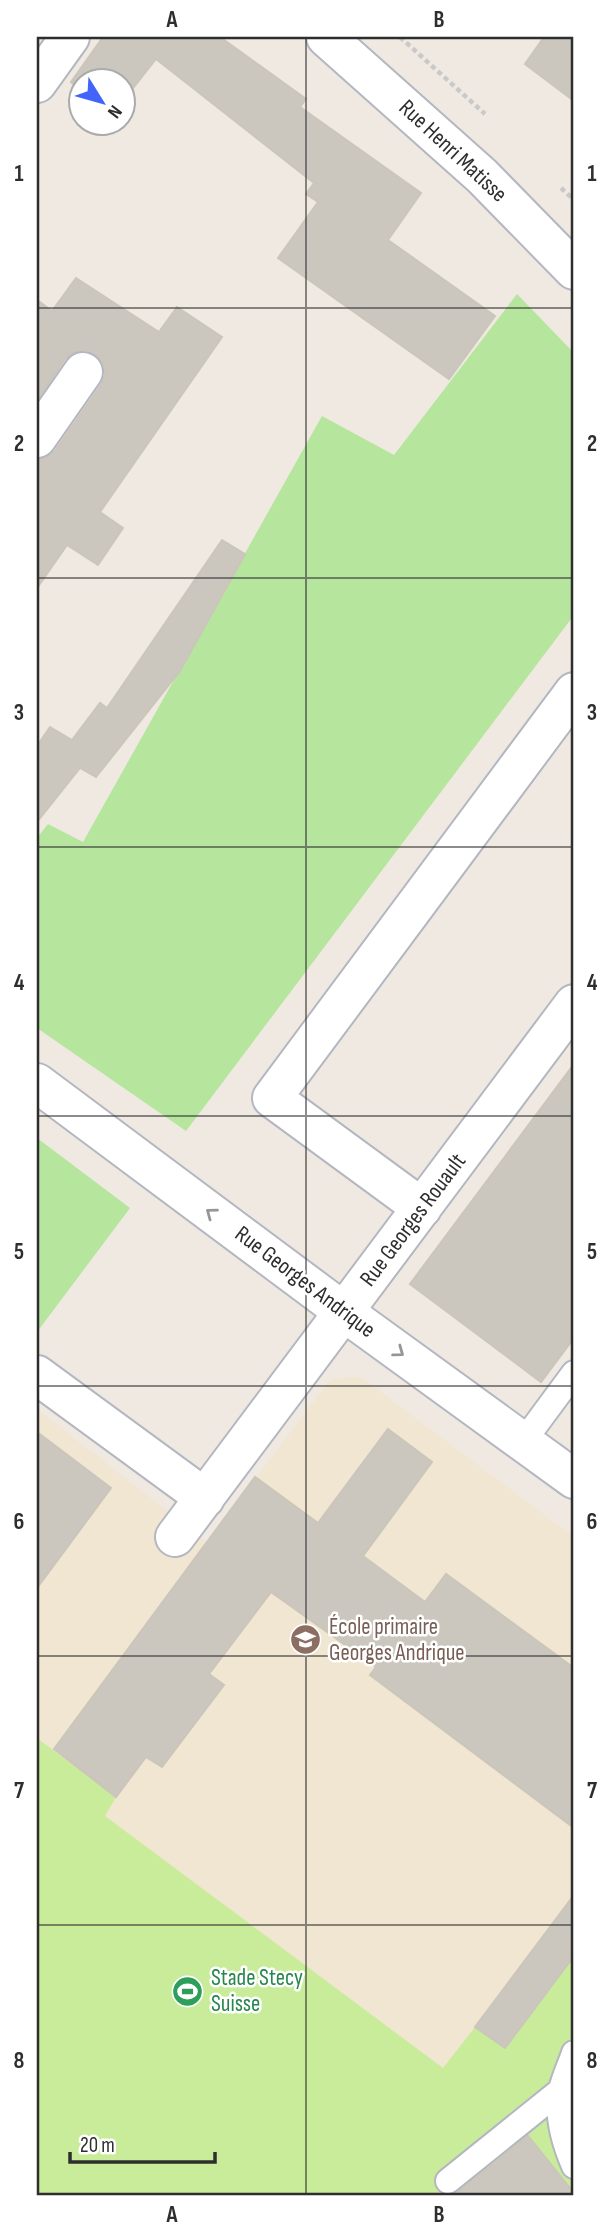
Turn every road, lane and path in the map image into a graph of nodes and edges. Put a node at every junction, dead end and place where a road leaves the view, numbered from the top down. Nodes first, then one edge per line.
1 (70, 37) edge
2 (345, 43) edge
3 (37, 83) edge
4 (574, 270) edge
5 (83, 372) dead end
6 (37, 438) edge
7 (574, 692) edge
8 (574, 1004) edge
9 (37, 1083) edge
10 (422, 1208) junction
11 (344, 1312) junction
12 (574, 1373) edge
13 (40, 1377) edge
14 (523, 1442) junction
15 (574, 1479) edge
16 (205, 1498) junction
17 (175, 1537) dead end
18 (574, 2053) edge
19 (561, 2090) junction
20 (574, 2166) edge
21 (448, 2181) dead end

1 - 3 street
2 - 4 street, Rue Henri Matisse
5 - 6 street
7 - 10 street
8 - 10 street, Rue Georges Rouault
11 -> 9 street, Rue Georges Andrique
10 - 11 street, Rue Georges Rouault
11 -> 14 street, Rue Georges Andrique
11 - 16 street, Rue Georges Rouault
12 - 14 lane
13 - 16 street
14 - 15 street, Rue Georges Andrique
16 - 17 street, Rue Georges Rouault
18 - 19 lane
19 - 20 lane
19 - 21 lane

